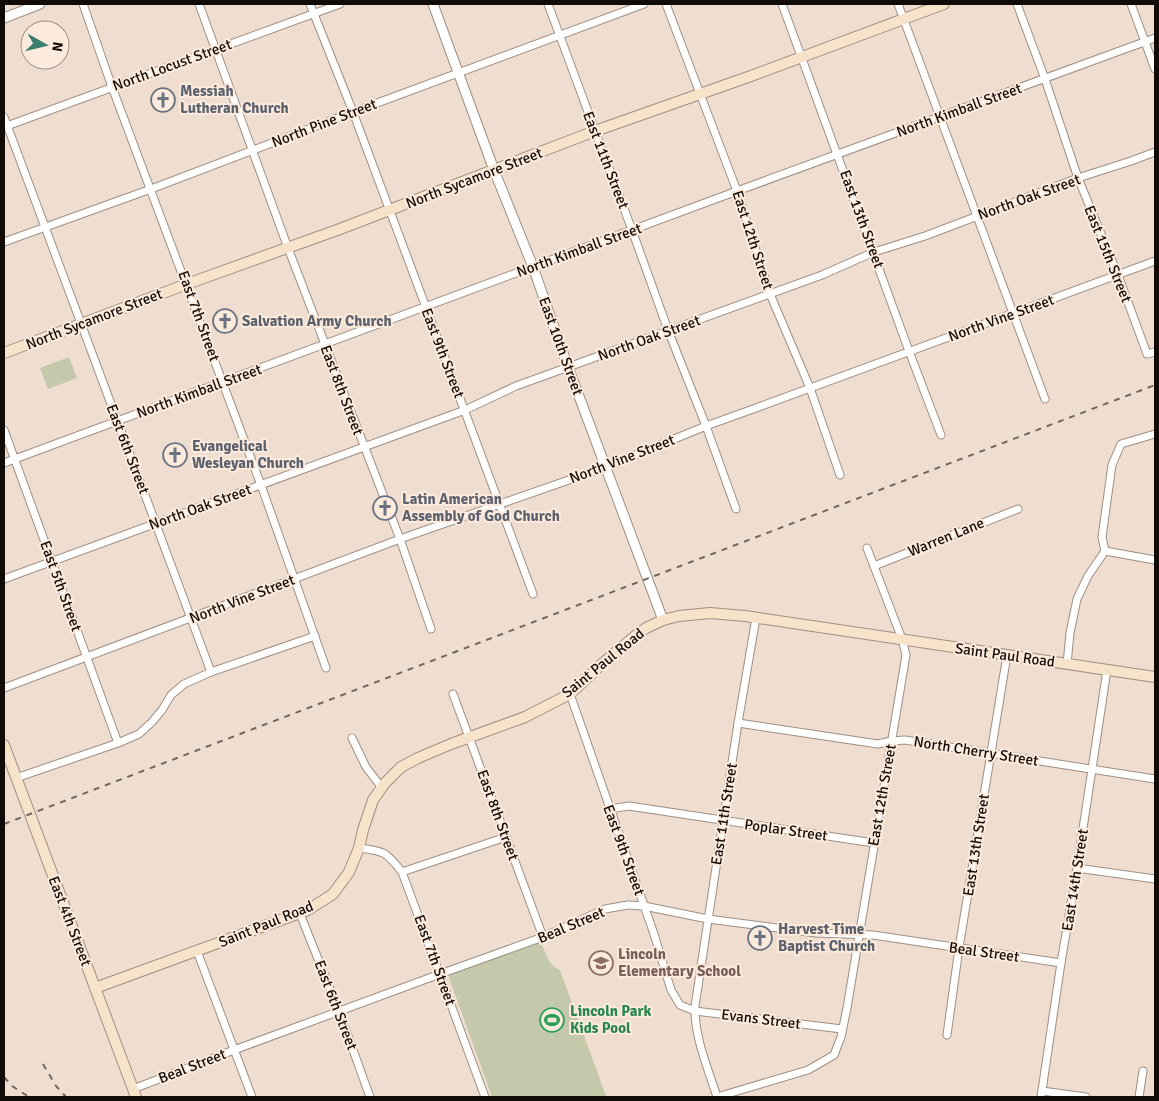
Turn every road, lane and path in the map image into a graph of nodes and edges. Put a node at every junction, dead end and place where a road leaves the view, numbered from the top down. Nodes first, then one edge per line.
1 (40, 4) edge
2 (83, 4) edge
3 (199, 4) edge
4 (310, 4) edge
5 (340, 4) edge
6 (432, 4) edge
7 (548, 4) edge
8 (644, 4) edge
9 (666, 4) edge
10 (782, 4) edge
11 (898, 4) edge
12 (944, 4) edge
13 (1017, 4) edge
14 (1131, 4) edge
15 (314, 14) junction
16 (4, 18) edge
17 (903, 19) junction
18 (559, 35) junction
19 (1155, 38) edge
20 (1145, 42) junction
21 (216, 50) junction
22 (801, 57) junction
23 (1155, 69) edge
24 (458, 72) junction
25 (1045, 79) junction
26 (112, 87) junction
27 (700, 94) junction
28 (353, 112) junction
29 (4, 117) edge
30 (940, 117) junction
31 (5, 127) edge
32 (595, 131) junction
33 (252, 150) junction
34 (1155, 152) edge
35 (838, 154) junction
36 (494, 170) junction
37 (1078, 178) junction
38 (151, 189) junction
39 (737, 191) junction
40 (390, 210) junction
41 (977, 216) junction
42 (45, 227) junction
43 (632, 230) junction
44 (4, 242) edge
45 (288, 248) junction
46 (874, 252) junction
47 (1155, 261) edge
48 (533, 267) junction
49 (1118, 275) junction
50 (187, 284) junction
51 (770, 294) junction
52 (426, 307) junction
53 (1013, 313) junction
54 (81, 324) junction
55 (668, 330) junction
56 (324, 345) junction
57 (909, 351) junction
58 (1155, 352) edge
59 (4, 353) edge
60 (568, 367) junction
61 (223, 382) junction
62 (810, 388) junction
63 (1045, 399) dead end
64 (465, 410) junction
65 (117, 421) junction
66 (706, 426) junction
67 (4, 430) edge
68 (1155, 434) edge
69 (941, 435) dead end
70 (364, 447) junction
71 (15, 459) junction
72 (4, 463) edge
73 (606, 467) junction
74 (840, 475) dead end
75 (261, 485) junction
76 (500, 504) junction
77 (1018, 508) dead end
78 (736, 510) dead end
79 (156, 523) junction
80 (400, 539) junction
81 (867, 548) dead end
82 (1105, 551) junction
83 (1155, 560) edge
84 (52, 561) junction
85 (874, 566) junction
86 (4, 579) edge
87 (295, 579) junction
88 (533, 594) dead end
89 (191, 618) junction
90 (756, 618) junction
91 (663, 620) junction
92 (431, 629) dead end
93 (315, 636) junction
94 (902, 639) junction
95 (1007, 655) junction
96 (87, 657) junction
97 (1067, 664) junction
98 (326, 668) dead end
99 (1107, 670) junction
100 (211, 672) junction
101 (1155, 677) edge
102 (4, 688) edge
103 (452, 694) dead end
104 (570, 694) junction
105 (738, 723) junction
106 (470, 737) junction
107 (352, 738) dead end
108 (891, 741) junction
109 (118, 743) junction
110 (4, 745) edge
111 (991, 754) junction
112 (1092, 769) junction
113 (16, 778) junction
114 (1155, 779) edge
115 (382, 788) junction
116 (609, 809) junction
117 (723, 821) junction
118 (506, 837) junction
119 (874, 843) junction
120 (359, 848) junction
121 (1077, 868) junction
122 (402, 872) junction
123 (1155, 879) edge
124 (644, 906) junction
125 (300, 914) junction
126 (708, 919) junction
127 (858, 935) junction
128 (544, 937) junction
129 (959, 948) junction
130 (197, 951) junction
131 (1061, 963) junction
132 (440, 974) junction
133 (95, 988) junction
134 (680, 1005) joint
135 (339, 1011) junction
136 (695, 1011) junction
137 (842, 1029) junction
138 (947, 1035) dead end
139 (234, 1050) junction
140 (1143, 1071) dead end
141 (135, 1093) edge
142 (1042, 1094) edge
143 (252, 1097) edge
144 (370, 1097) edge
145 (485, 1097) edge
146 (717, 1097) edge
147 (1086, 1097) edge
148 (1139, 1097) edge

1 - 16 street
2 - 26 street, East 7th Street
3 - 21 street, East 8th Street
4 - 15 street, East 9th Street
5 - 15 street, North Locust Street
6 - 24 street, East 10th Street
7 - 18 street, East 11th Street
8 - 18 street, North Pine Street
9 - 27 street, East 12th Street
10 - 22 street, East 13th Street
11 - 17 street
12 - 17 main road, North Sycamore Street
13 - 25 street, East 15th Street
14 - 20 street
15 - 21 street, North Locust Street
15 - 28 street, East 9th Street
17 - 22 main road, North Sycamore Street
17 - 30 street
18 - 24 street, North Pine Street
18 - 32 street, East 11th Street
19 - 20 street, North Kimball Street
20 - 23 street
20 - 25 street, North Kimball Street
21 - 26 street, North Locust Street
21 - 33 street, East 8th Street
22 - 27 main road, North Sycamore Street
22 - 35 street, East 13th Street
24 - 28 street, North Pine Street
24 - 36 street, East 10th Street
25 - 30 street, North Kimball Street
25 - 37 street, East 15th Street
26 - 31 street, North Locust Street
26 - 38 street, East 7th Street
27 - 32 main road, North Sycamore Street
27 - 39 street, East 12th Street
28 - 33 street, North Pine Street
28 - 40 street, East 9th Street
29 - 31 street, East 6th Street
30 - 35 street, North Kimball Street
30 - 41 street
31 - 42 street, East 6th Street
32 - 36 main road, North Sycamore Street
32 - 43 street, East 11th Street
33 - 38 street, North Pine Street
33 - 45 street, East 8th Street
34 - 37 street, North Oak Street
35 - 39 street, North Kimball Street
35 - 46 street, East 13th Street
36 - 40 main road, North Sycamore Street
36 - 48 street, East 10th Street
37 - 41 street, North Oak Street
37 - 49 street, East 15th Street
38 - 42 street, North Pine Street
38 - 50 street, East 7th Street
39 - 43 street, North Kimball Street
39 - 51 street, East 12th Street
40 - 45 main road, North Sycamore Street
40 - 52 street, East 9th Street
41 - 46 street, North Oak Street
41 - 53 street
42 - 44 street, North Pine Street
42 - 54 street, East 6th Street
43 - 48 street, North Kimball Street
43 - 55 street, East 11th Street
45 - 50 main road, North Sycamore Street
45 - 56 street, East 8th Street
46 - 51 street, North Oak Street
46 - 57 street, East 13th Street
47 - 49 street, North Vine Street
48 - 52 street, North Kimball Street
48 - 60 street, East 10th Street
49 - 53 street, North Vine Street
49 - 58 street, East 15th Street
50 - 54 main road, North Sycamore Street
50 - 61 street, East 7th Street
51 - 55 street, North Oak Street
51 - 62 street, East 12th Street
52 - 56 street, North Kimball Street
52 - 64 street, East 9th Street
53 - 57 street, North Vine Street
53 - 63 street
54 - 59 main road, North Sycamore Street
54 - 65 street, East 6th Street
55 - 60 street, North Oak Street
55 - 66 street, East 11th Street
56 - 61 street, North Kimball Street
56 - 70 street, East 8th Street
57 - 62 street, North Vine Street
57 - 69 street, East 13th Street
60 - 64 street, North Oak Street
60 - 73 street, East 10th Street
61 - 65 street, North Kimball Street
61 - 75 street, East 7th Street
62 - 66 street, North Vine Street
62 - 74 street, East 12th Street
64 - 70 street, North Oak Street
64 - 76 street, East 9th Street
65 - 71 street, North Kimball Street
65 - 79 street, East 6th Street
66 - 73 street, North Vine Street
66 - 78 street, East 11th Street
67 - 71 street, East 5th Street
68 - 82 street
70 - 75 street, North Oak Street
70 - 80 street, East 8th Street
71 - 72 street, North Kimball Street
71 - 84 street, East 5th Street
73 - 76 street, North Vine Street
73 - 91 street, East 10th Street
75 - 79 street, North Oak Street
75 - 87 street, East 7th Street
76 - 80 street, North Vine Street
76 - 88 street, East 9th Street
77 - 85 street, Warren Lane
79 - 84 street, North Oak Street
79 - 89 street, East 6th Street
80 - 87 street, North Vine Street
80 - 92 street, East 8th Street
81 - 85 street, East 12th Street
82 - 83 street
82 - 97 street
84 - 86 street, North Oak Street
84 - 96 street, East 5th Street
85 - 94 street, East 12th Street
87 - 89 street, North Vine Street
87 - 93 street, East 7th Street
89 - 96 street, North Vine Street
89 - 100 street, East 6th Street
90 - 91 main road, Saint Paul Road
90 - 94 main road, Saint Paul Road
90 - 105 street, East 11th Street
91 - 104 main road, Saint Paul Road
93 - 98 street, East 7th Street
93 - 100 street
94 - 95 main road, Saint Paul Road
94 - 108 street, East 12th Street
95 - 97 main road, Saint Paul Road
95 - 111 street, East 13th Street
96 - 102 street, North Vine Street
96 - 109 street, East 5th Street
97 - 99 main road, Saint Paul Road
99 - 101 main road, Saint Paul Road
99 - 112 street, East 14th Street
100 - 109 street
103 - 106 street, East 8th Street
104 - 106 main road, Saint Paul Road
104 - 116 street, East 9th Street
105 - 108 street, North Cherry Street
105 - 117 street, East 11th Street
106 - 115 main road, Saint Paul Road
106 - 118 street, East 8th Street
107 - 115 street
108 - 111 street, North Cherry Street
108 - 119 street, East 12th Street
109 - 113 street
110 - 113 main road, East 4th Street
111 - 112 street, North Cherry Street
111 - 129 street, East 13th Street
112 - 114 street, North Cherry Street
112 - 121 street, East 14th Street
113 - 133 main road, East 4th Street
115 - 120 main road, Saint Paul Road
116 - 117 street, Poplar Street
116 - 124 street, East 9th Street
117 - 119 street, Poplar Street
117 - 126 street, East 11th Street
118 - 122 street
118 - 128 street, East 8th Street
119 - 127 street, East 12th Street
120 - 122 street, East 7th Street
120 - 125 main road, Saint Paul Road
121 - 123 street
121 - 131 street, East 14th Street
122 - 132 street, East 7th Street
124 - 126 street, Beal Street
124 - 128 street, Beal Street
124 - 134 street, East 9th Street
125 - 130 main road, Saint Paul Road
125 - 135 street, East 6th Street
126 - 127 street, Beal Street
126 - 136 street, East 11th Street
127 - 129 street, Beal Street
127 - 137 street, East 12th Street
128 - 132 street, Beal Street
129 - 131 street, Beal Street
129 - 138 street, East 13th Street
130 - 133 main road, Saint Paul Road
130 - 139 street
131 - 142 street, East 14th Street
132 - 135 street, Beal Street
132 - 145 street, East 7th Street
133 - 141 main road, East 4th Street
134 - 136 street, Evans Street
135 - 139 street, Beal Street
135 - 144 street, East 6th Street
136 - 137 street, Evans Street
136 - 146 street
137 - 146 street, East 12th Street
139 - 141 street, Beal Street
139 - 143 street
140 - 148 street
142 - 147 street

